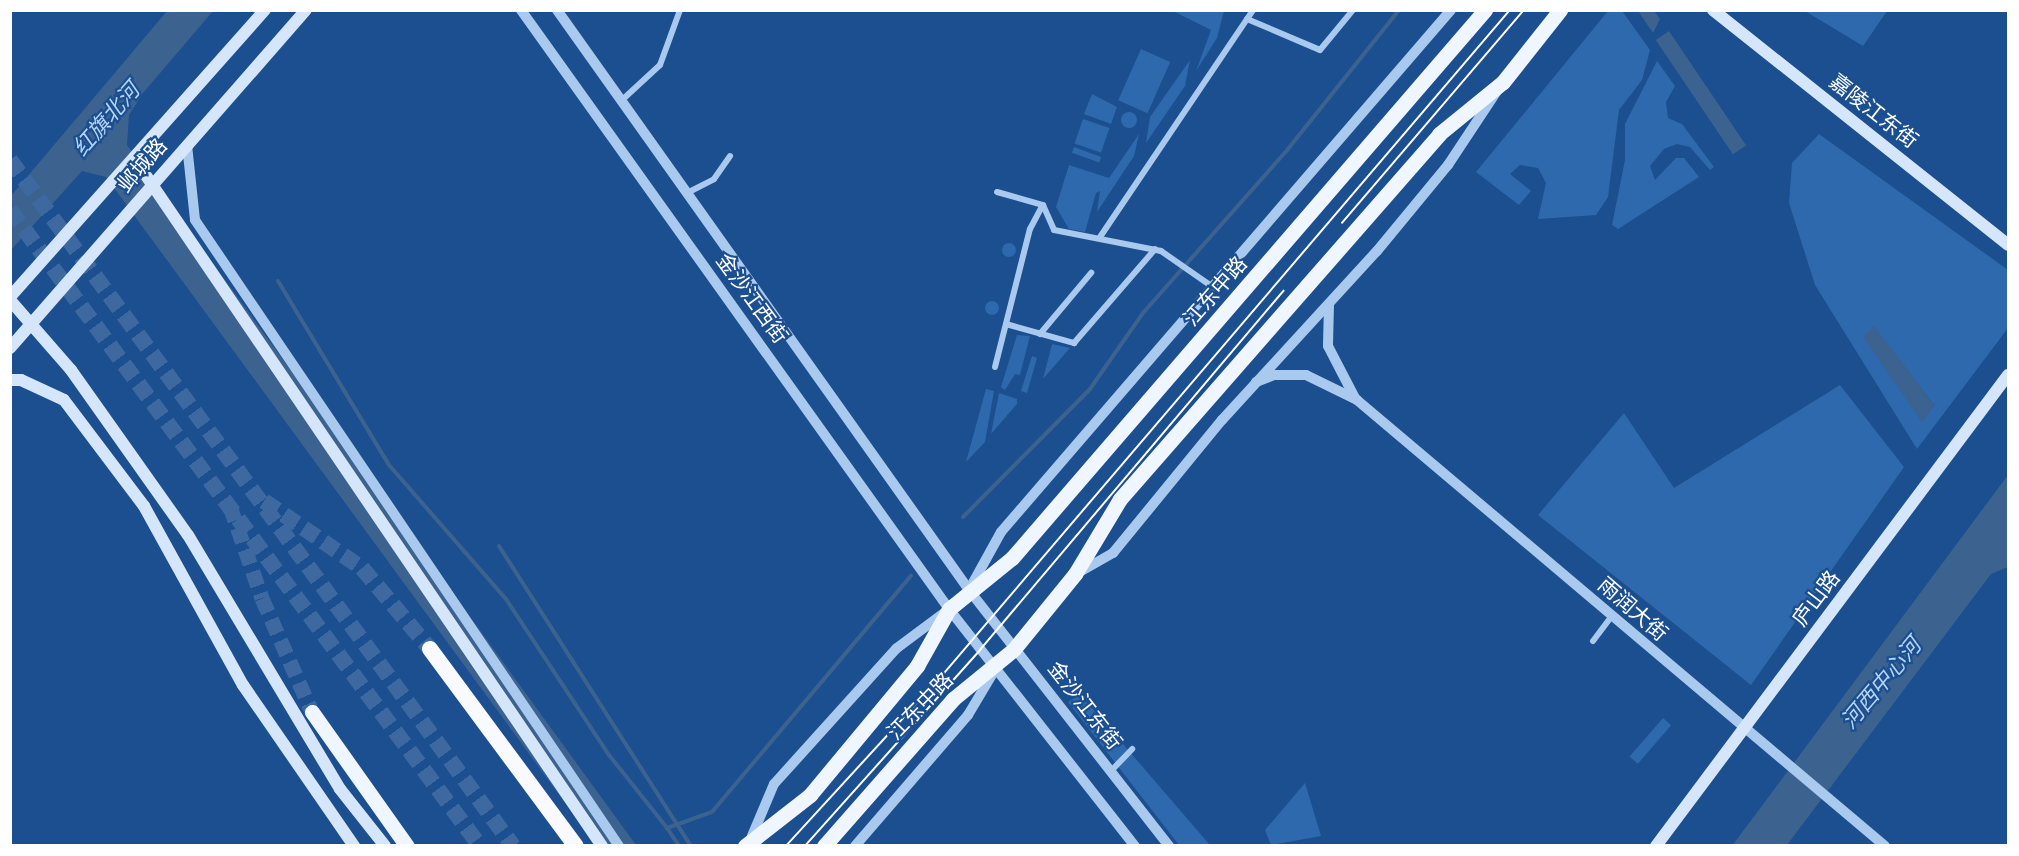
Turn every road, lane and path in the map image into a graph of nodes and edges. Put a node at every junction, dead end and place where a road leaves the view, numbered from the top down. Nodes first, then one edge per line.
1 (265, 10) edge
2 (306, 10) edge
3 (521, 10) edge
4 (557, 10) edge
5 (680, 10) edge
6 (1252, 10) edge
7 (1353, 10) edge
8 (1451, 10) edge
9 (1485, 10) edge
10 (1560, 10) edge
11 (1713, 10) edge
12 (1247, 19) junction
13 (1503, 82) junction
14 (621, 101) junction
15 (187, 145) junction
16 (730, 156) dead end
17 (134, 158) junction
18 (151, 183) junction
19 (997, 192) dead end
20 (686, 194) junction
21 (1043, 205) junction
22 (1100, 237) junction
23 (2008, 245) edge
24 (1155, 249) junction
25 (1091, 273) dead end
26 (1210, 285) junction
27 (10, 298) edge
28 (1329, 303) junction
29 (32, 323) junction
30 (1006, 324) junction
31 (1040, 334) junction
32 (10, 348) edge
33 (995, 367) dead end
34 (2008, 375) edge
35 (10, 380) edge
36 (1256, 382) junction
37 (1357, 400) junction
38 (1075, 574) junction
39 (969, 590) junction
40 (949, 609) junction
41 (1611, 618) junction
42 (1593, 640) dead end
43 (430, 649) tunnel mouth
44 (1014, 649) junction
45 (996, 668) junction
46 (312, 712) tunnel mouth
47 (1743, 730) junction
48 (1132, 749) dead end
49 (1110, 772) junction
50 (748, 841) edge
51 (354, 846) edge
52 (385, 846) edge
53 (406, 846) edge
54 (576, 846) edge
55 (602, 846) edge
56 (619, 846) edge
57 (824, 846) edge
58 (855, 846) edge
59 (1135, 846) edge
60 (1169, 846) edge
61 (1656, 846) edge
62 (1885, 846) edge

1 - 17 main road, 邺城路
2 - 15 main road, 邺城路
3 - 40 street, 金沙江西街
4 - 14 street, 金沙江西街
5 - 14 street
6 - 12 street
7 - 12 street
8 - 26 street, 江东中路
9 - 39 main road, 江东中路
10 - 13 main road, 江东中路
11 - 23 main road, 嘉陵江东街
12 - 22 street
13 - 28 street, 江东中路
13 - 38 main road, 江东中路
14 - 20 street, 金沙江西街
15 - 18 main road, 邺城路
15 - 56 street
16 - 20 street
17 - 18 main road
17 - 27 main road, 邺城路
18 - 29 main road, 邺城路
18 - 55 main road
19 - 21 street
20 - 39 street, 金沙江西街
21 - 22 street
21 - 30 street
22 - 24 street
24 - 26 street
24 - 31 street
25 - 31 street
26 - 39 street, 江东中路
27 - 29 main road
28 - 36 street, 江东中路
28 - 37 street
29 - 32 main road, 邺城路
29 - 52 main road
30 - 31 street
30 - 33 street
34 - 47 main road, 庐山路
35 - 51 main road
36 - 37 street
36 - 38 street, 江东中路
37 - 41 street, 雨润大街
38 - 44 main road, 江东中路
39 - 40 main road, 江东中路
39 - 44 street, 金沙江东街
40 - 45 street
40 - 50 main road, 江东中路
40 - 50 street, 江东中路
41 - 42 street
41 - 47 street, 雨润大街
43 - 54 highway
44 - 45 main road, 江东中路
44 - 49 street, 金沙江东街
45 - 57 main road, 江东中路
45 - 58 street
45 - 59 street
46 - 53 main road
47 - 61 main road, 庐山路
47 - 62 street, 雨润大街
48 - 49 street
49 - 60 street, 金沙江东街

